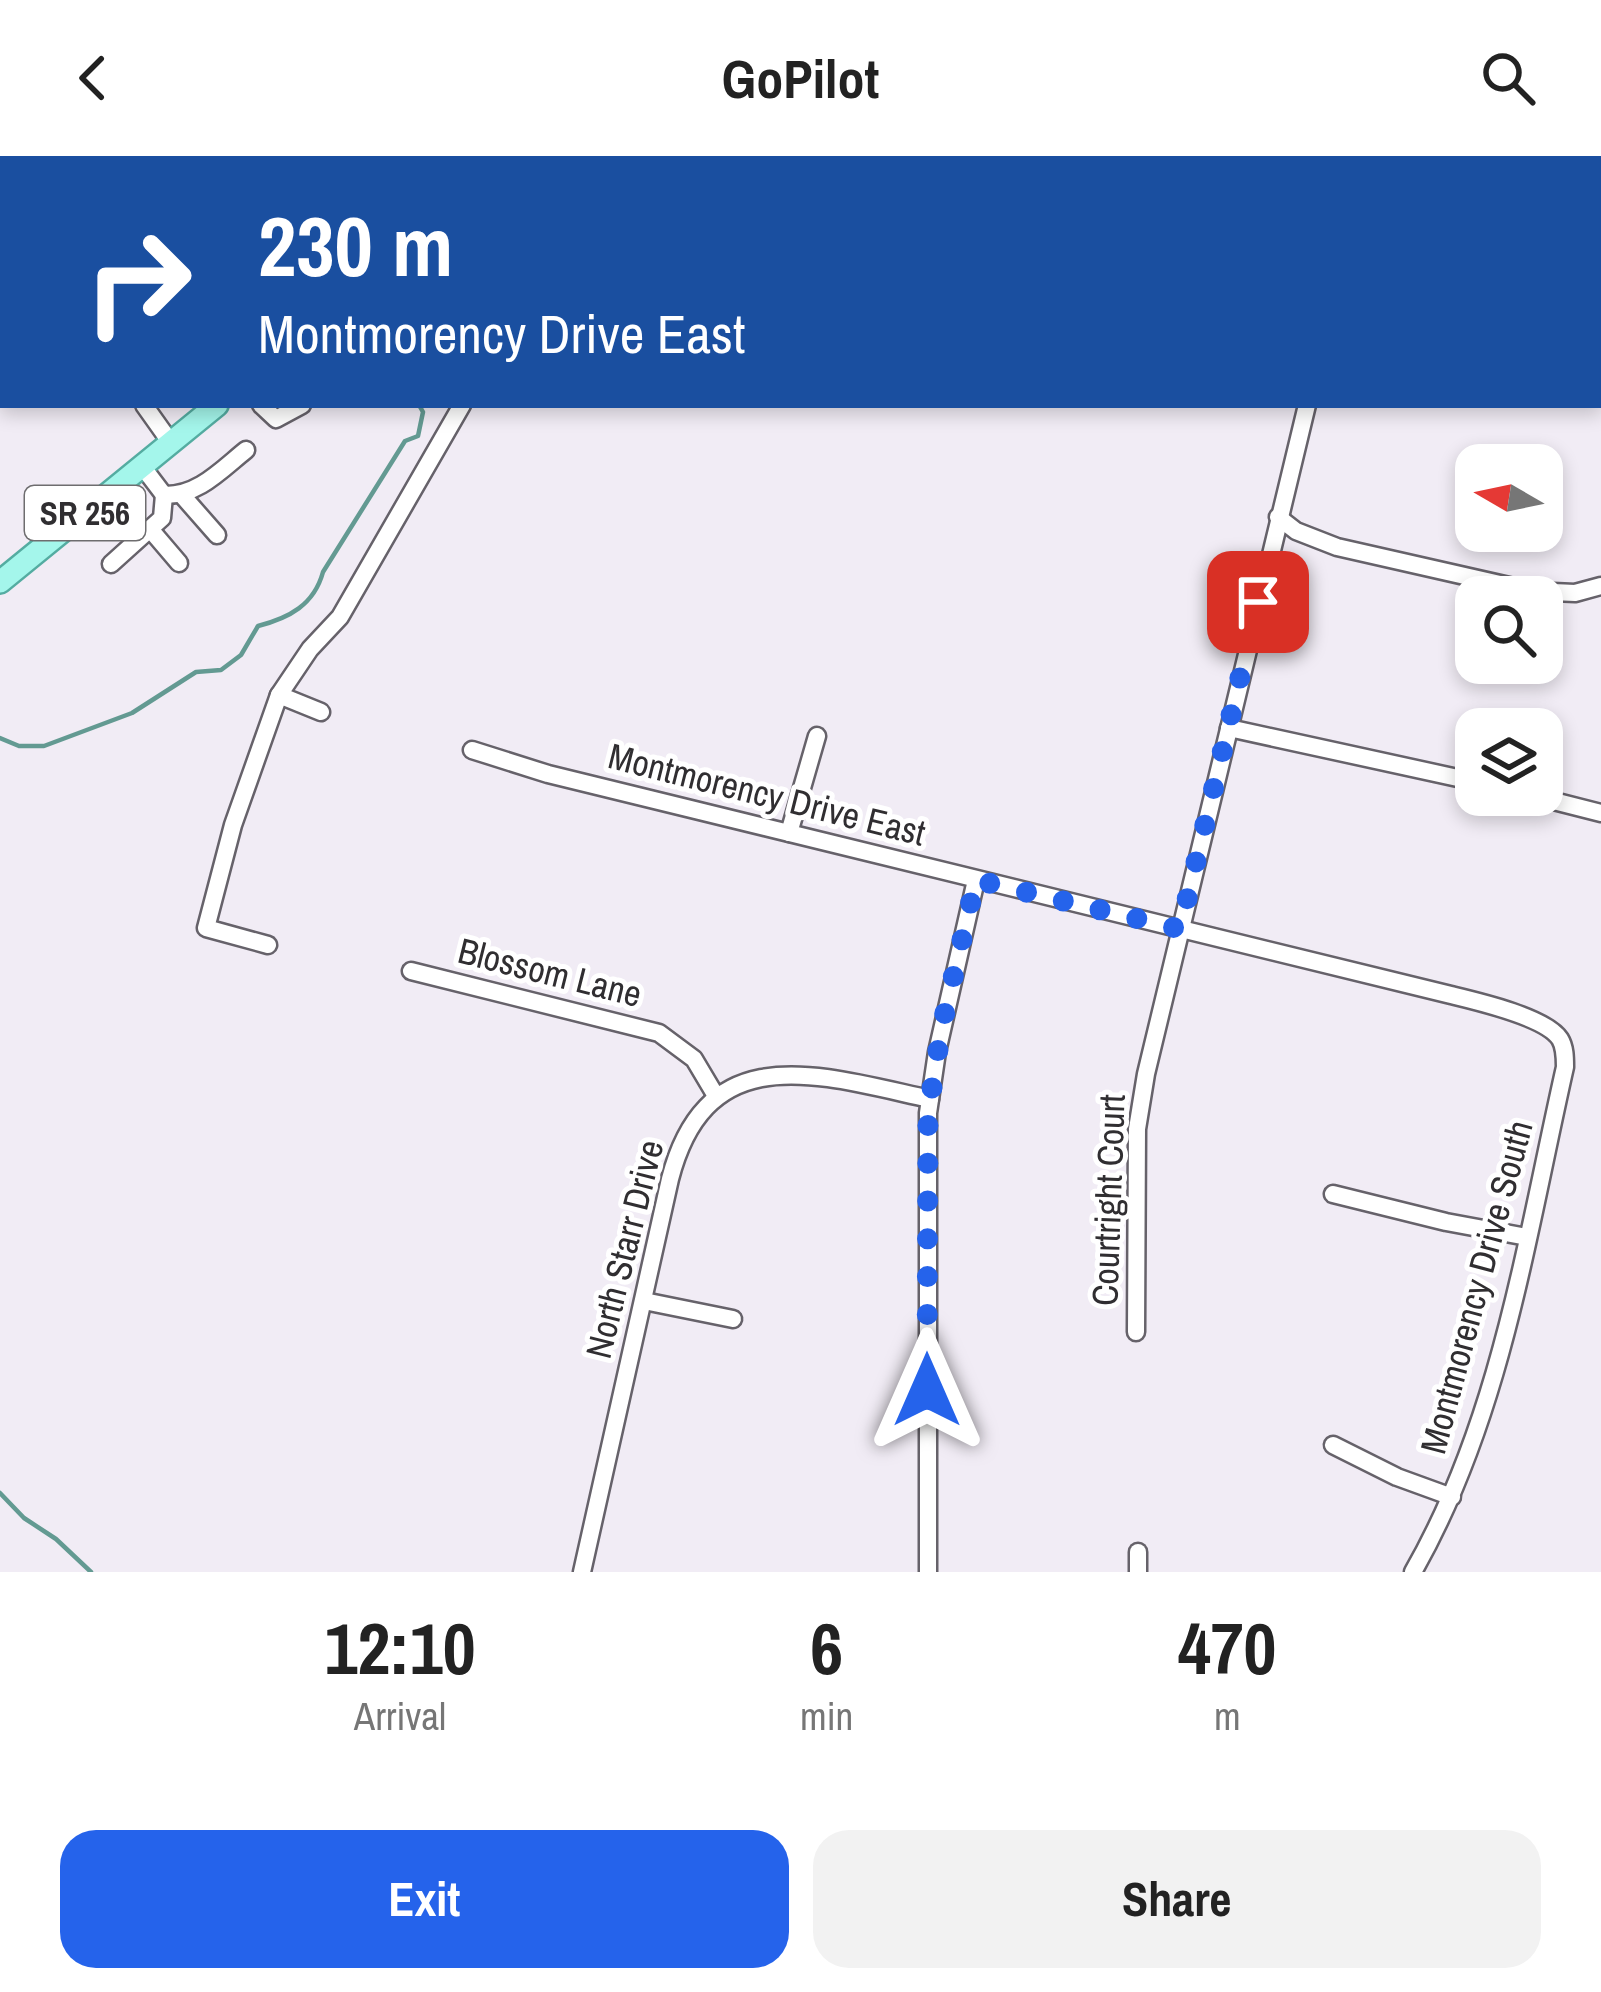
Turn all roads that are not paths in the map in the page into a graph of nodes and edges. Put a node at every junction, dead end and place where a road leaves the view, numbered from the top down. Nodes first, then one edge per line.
1 (146, 408) edge
2 (214, 408) edge
3 (264, 408) edge
4 (296, 408) edge
5 (460, 408) edge
6 (1306, 408) edge
7 (170, 443) junction
8 (246, 450) dead end
9 (142, 466) junction
10 (172, 495) junction
11 (1278, 518) junction
12 (150, 529) junction
13 (218, 536) dead end
14 (179, 563) dead end
15 (111, 564) dead end
16 (0, 582) edge
17 (1601, 586) edge
18 (279, 695) junction
19 (322, 712) dead end
20 (1229, 728) junction
21 (817, 736) dead end
22 (472, 750) dead end
23 (1455, 777) edge
24 (1563, 803) edge
25 (1601, 813) edge
26 (789, 833) junction
27 (976, 880) junction
28 (1180, 929) junction
29 (268, 945) dead end
30 (411, 971) dead end
31 (1534, 1023) joint
32 (716, 1096) junction
33 (930, 1099) junction
34 (1333, 1193) dead end
35 (1527, 1237) junction
36 (644, 1301) junction
37 (733, 1319) dead end
38 (1136, 1332) dead end
39 (1333, 1445) dead end
40 (1452, 1497) junction
41 (1138, 1552) dead end
42 (582, 1572) edge
43 (591, 1572) edge
44 (928, 1572) edge
45 (1138, 1572) edge
46 (1413, 1572) edge

1 - 7 street
2 - 7 main road, SR 256
3 - 4 street
5 - 18 street
6 - 11 street, Courtright Court
7 - 9 main road, SR 256
8 - 10 street
9 - 10 street
9 - 16 main road, SR 256
10 - 12 street
10 - 13 street
11 - 17 street
11 - 20 street, Courtright Court
12 - 14 street
12 - 15 street
18 - 19 street
18 - 29 street
20 - 23 street
20 - 28 street, Courtright Court
21 - 26 street
22 - 26 street, Montmorency Drive East
24 - 25 street
26 - 27 street, Montmorency Drive East
27 - 28 street, Montmorency Drive East
27 - 33 street
28 - 31 street, Montmorency Drive East
28 - 38 street, Courtright Court
30 - 32 street, Blossom Lane
31 - 35 street, Montmorency Drive South
32 - 33 street
32 - 36 street, North Starr Drive
33 - 44 street
34 - 35 street
35 - 40 street, Montmorency Drive South
36 - 37 street
36 - 42 street, North Starr Drive
39 - 40 street
40 - 46 street, Montmorency Drive South
41 - 45 street
42 - 43 street

